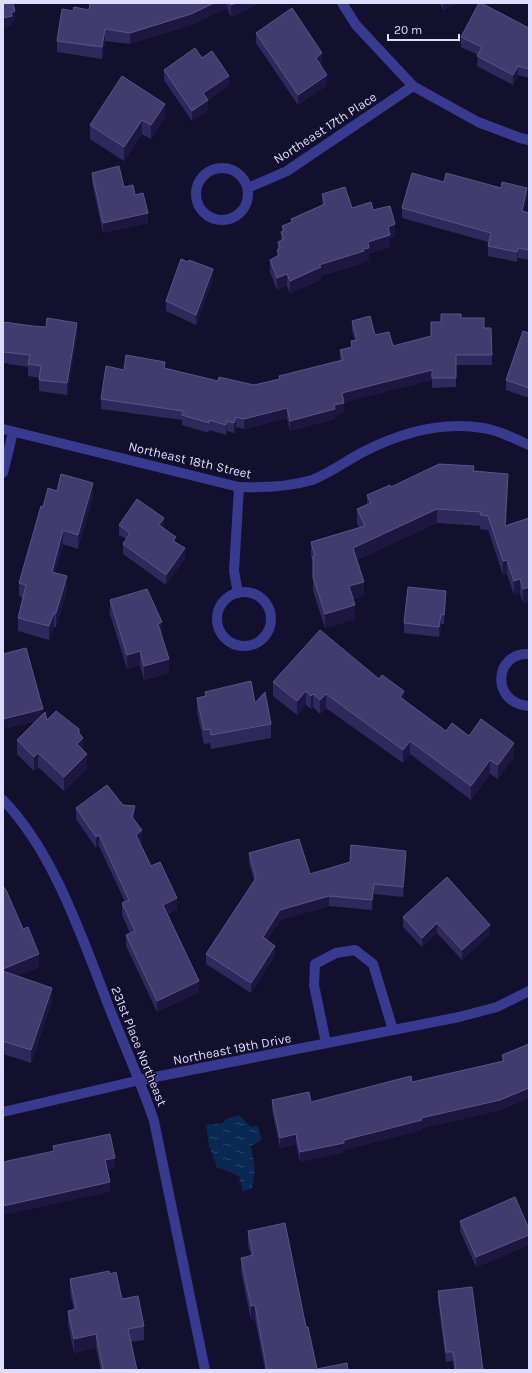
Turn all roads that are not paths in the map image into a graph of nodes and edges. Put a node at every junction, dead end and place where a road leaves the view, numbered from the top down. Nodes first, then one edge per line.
1 (342, 3) edge
2 (413, 86) junction
3 (529, 140) edge
4 (248, 188) junction
5 (8, 430) edge
6 (529, 446) edge
7 (3, 473) edge
8 (239, 487) junction
9 (238, 593) junction
10 (529, 654) edge
11 (529, 706) edge
12 (3, 800) edge
13 (529, 991) edge
14 (393, 1030) junction
15 (326, 1043) junction
16 (140, 1080) junction
17 (3, 1112) edge
18 (205, 1370) edge

1 - 2 street
2 - 3 street
2 - 4 street, Northeast 17th Place
4 - 4 street
5 - 7 street
5 - 8 street, Northeast 18th Street
6 - 8 street, Northeast 18th Street
8 - 9 street
9 - 9 street
10 - 11 street
12 - 16 street, 231st Place Northeast
13 - 14 street, Northeast 19th Drive
14 - 15 street, Northeast 19th Drive
14 - 15 street
15 - 16 street, Northeast 19th Drive
16 - 17 street, Northeast 19th Drive
16 - 18 street, 231st Place Northeast

